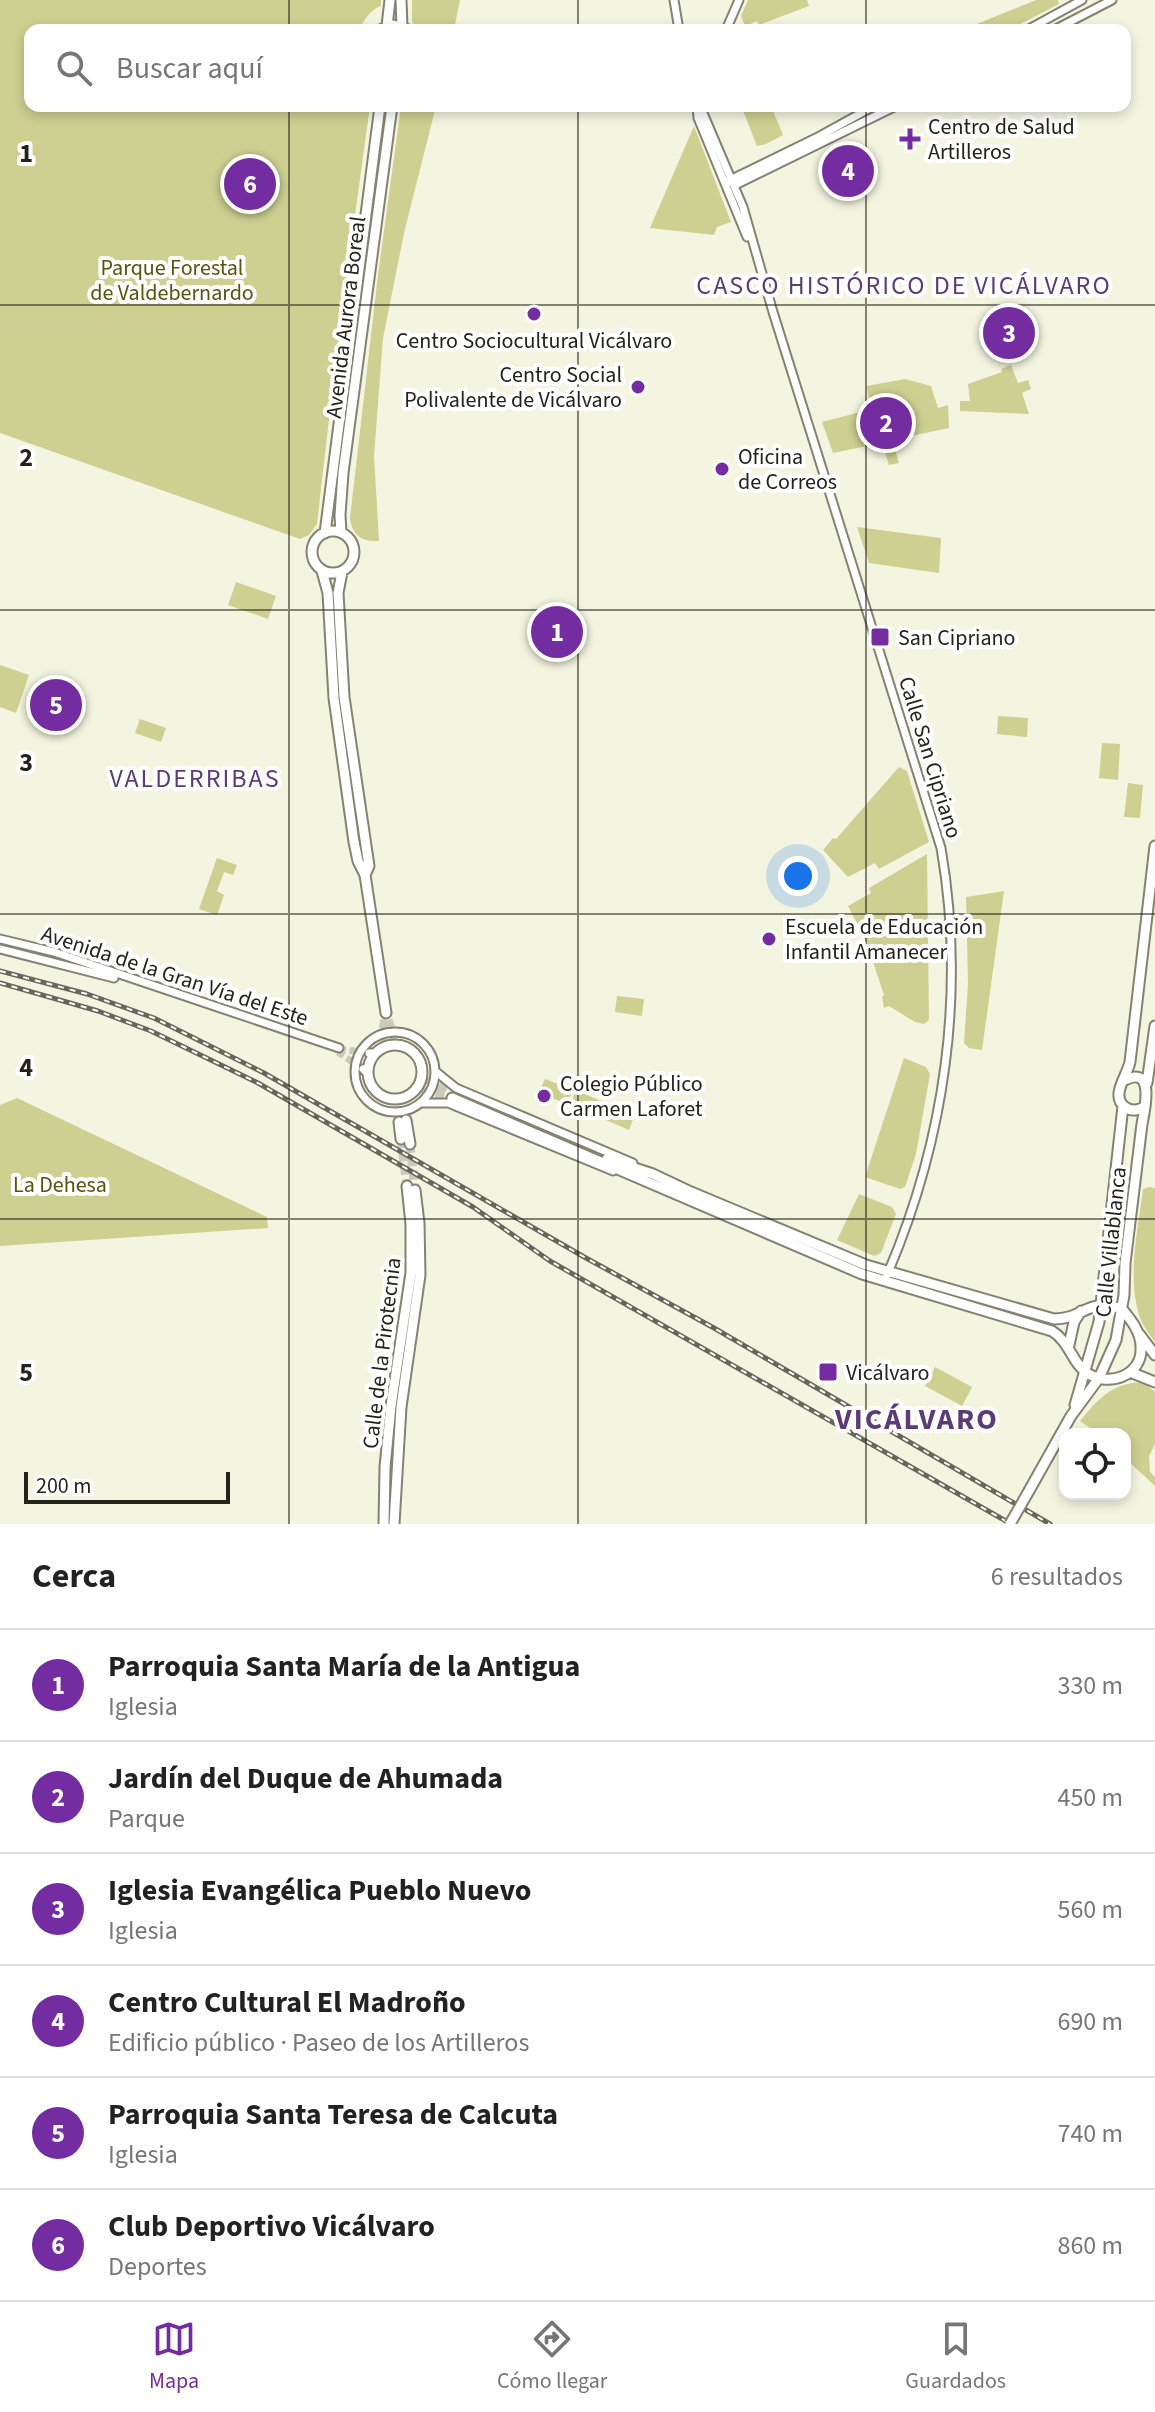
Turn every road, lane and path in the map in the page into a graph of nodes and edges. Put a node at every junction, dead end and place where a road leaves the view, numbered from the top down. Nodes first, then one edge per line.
1 (390, 0) edge
2 (401, 0) edge
3 (674, 0) edge
4 (739, 0) edge
5 (1082, 0) edge
6 (1112, 0) edge
7 (1097, 3) edge
8 (1060, 14) junction
9 (385, 24) edge
10 (404, 24) edge
11 (678, 24) edge
12 (729, 24) edge
13 (1039, 24) edge
14 (1063, 24) edge
15 (1065, 24) edge
16 (379, 112) edge
17 (391, 112) edge
18 (697, 112) edge
19 (700, 112) edge
20 (863, 112) edge
21 (883, 112) edge
22 (730, 183) junction
23 (325, 533) junction
24 (341, 533) junction
25 (322, 571) junction
26 (342, 572) junction
27 (1155, 846) edge
28 (367, 871) junction
29 (0, 939) edge
30 (0, 949) edge
31 (386, 1013) tunnel mouth
32 (1155, 1026) edge
33 (435, 1070) junction
34 (1125, 1080) junction
35 (1147, 1083) junction
36 (407, 1099) junction
37 (1123, 1106) junction
38 (1145, 1107) junction
39 (403, 1121) tunnel mouth
40 (405, 1142) tunnel mouth
41 (653, 1174) junction
42 (634, 1178) junction
43 (886, 1277) junction
44 (1100, 1304) junction
45 (1122, 1309) junction
46 (1081, 1311) junction
47 (1139, 1334) junction
48 (1069, 1345) junction
49 (1155, 1355) edge
50 (1130, 1372) junction
51 (1086, 1373) junction
52 (1099, 1378) junction
53 (1155, 1382) edge
54 (1071, 1416) junction
55 (384, 1524) edge
56 (394, 1524) edge
57 (1010, 1524) edge

1 - 9 main road
2 - 10 main road
3 - 11 street
4 - 12 street
5 - 8 street
6 - 7 street
7 - 15 street
8 - 13 street
8 - 14 street
16 - 23 main road, Avenida Aurora Boreal
17 - 24 main road, Avenida Aurora Boreal
18 - 22 street, Calle San Cipriano
19 - 22 street, Calle San Cipriano
20 - 22 street
21 - 22 street
22 - 43 street, Calle San Cipriano
23 - 24 main road
23 - 25 main road
24 - 26 main road
25 - 26 main road
25 - 28 main road
26 - 28 main road
27 - 34 main road
28 - 31 main road
29 - 30 street, Avenida de la Gran Vía del Este
32 - 35 main road
33 - 36 street
33 - 36 street
33 - 41 street
34 - 35 main road
34 - 37 main road
35 - 38 main road
36 - 36 main road
36 - 42 street
37 - 38 main road
37 - 44 main road, Calle Villablanca
38 - 45 main road, Calle Villablanca
39 - 40 main road
41 - 42 main road
41 - 43 main road
42 - 43 main road
43 - 46 main road
43 - 48 main road
44 - 45 main road
44 - 46 main road
44 - 51 main road, Calle Villablanca
45 - 47 main road
45 - 52 main road, Calle Villablanca
46 - 48 main road
47 - 49 main road
47 - 50 main road
48 - 51 main road
50 - 52 main road
50 - 53 main road
51 - 52 main road
51 - 54 main road, Calle Villablanca
52 - 54 main road, Calle Villablanca
54 - 57 main road, bridge
55 - 56 main road, Calle de la Pirotecnia

